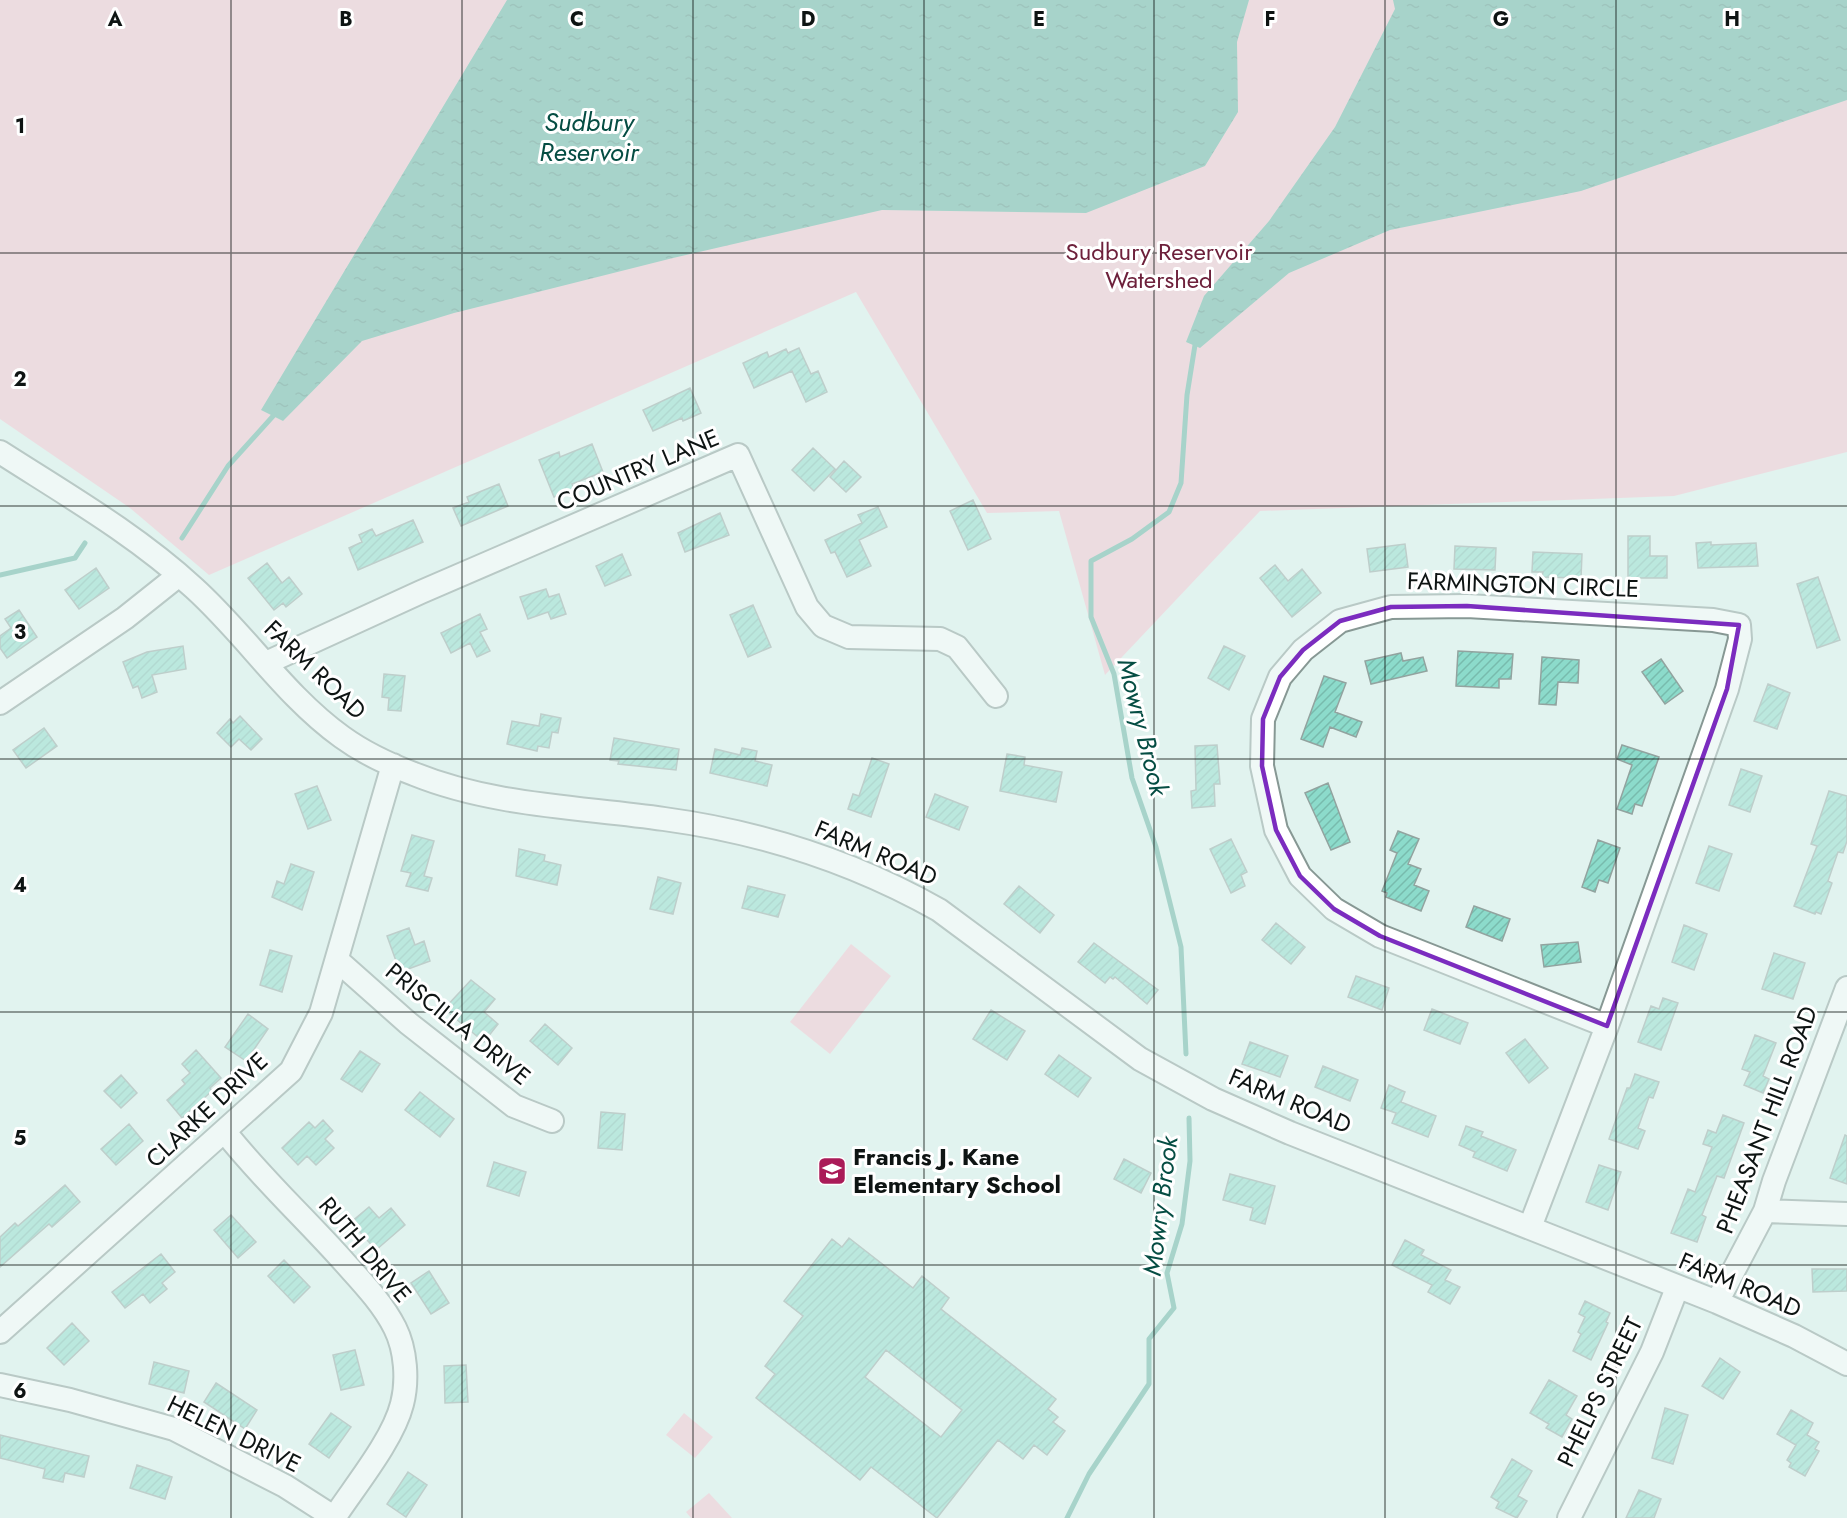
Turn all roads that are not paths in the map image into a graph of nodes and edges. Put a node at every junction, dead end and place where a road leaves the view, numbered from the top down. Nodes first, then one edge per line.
1 (0, 452) edge
2 (179, 575) junction
3 (266, 663) junction
4 (996, 696) dead end
5 (0, 703) edge
6 (393, 765) junction
7 (337, 960) junction
8 (1847, 988) edge
9 (1607, 1026) junction
10 (552, 1121) dead end
11 (225, 1132) junction
12 (1766, 1211) junction
13 (1847, 1214) edge
14 (1530, 1227) junction
15 (1677, 1288) junction
16 (1717, 1302) junction
17 (0, 1332) edge
18 (1847, 1364) edge
19 (0, 1385) edge
20 (335, 1518) edge
21 (1569, 1518) edge

1 - 2 street, FARM ROAD
2 - 3 street, FARM ROAD
2 - 5 street
3 - 4 street, COUNTRY LANE
3 - 6 street, FARM ROAD
6 - 7 street, CLARKE DRIVE
6 - 14 street, FARM ROAD
7 - 10 street, PRISCILLA DRIVE
7 - 11 street, CLARKE DRIVE
8 - 12 street, PHEASANT HILL ROAD
9 - 9 street, FARMINGTON CIRCLE
9 - 14 street, FARMINGTON CIRCLE
11 - 17 street, CLARKE DRIVE
11 - 20 street, RUTH DRIVE
12 - 13 street
12 - 16 street, PHEASANT HILL ROAD
14 - 15 street, FARM ROAD
15 - 16 street, FARM ROAD
15 - 21 street, PHELPS STREET
16 - 18 street, FARM ROAD
19 - 20 street, HELEN DRIVE

